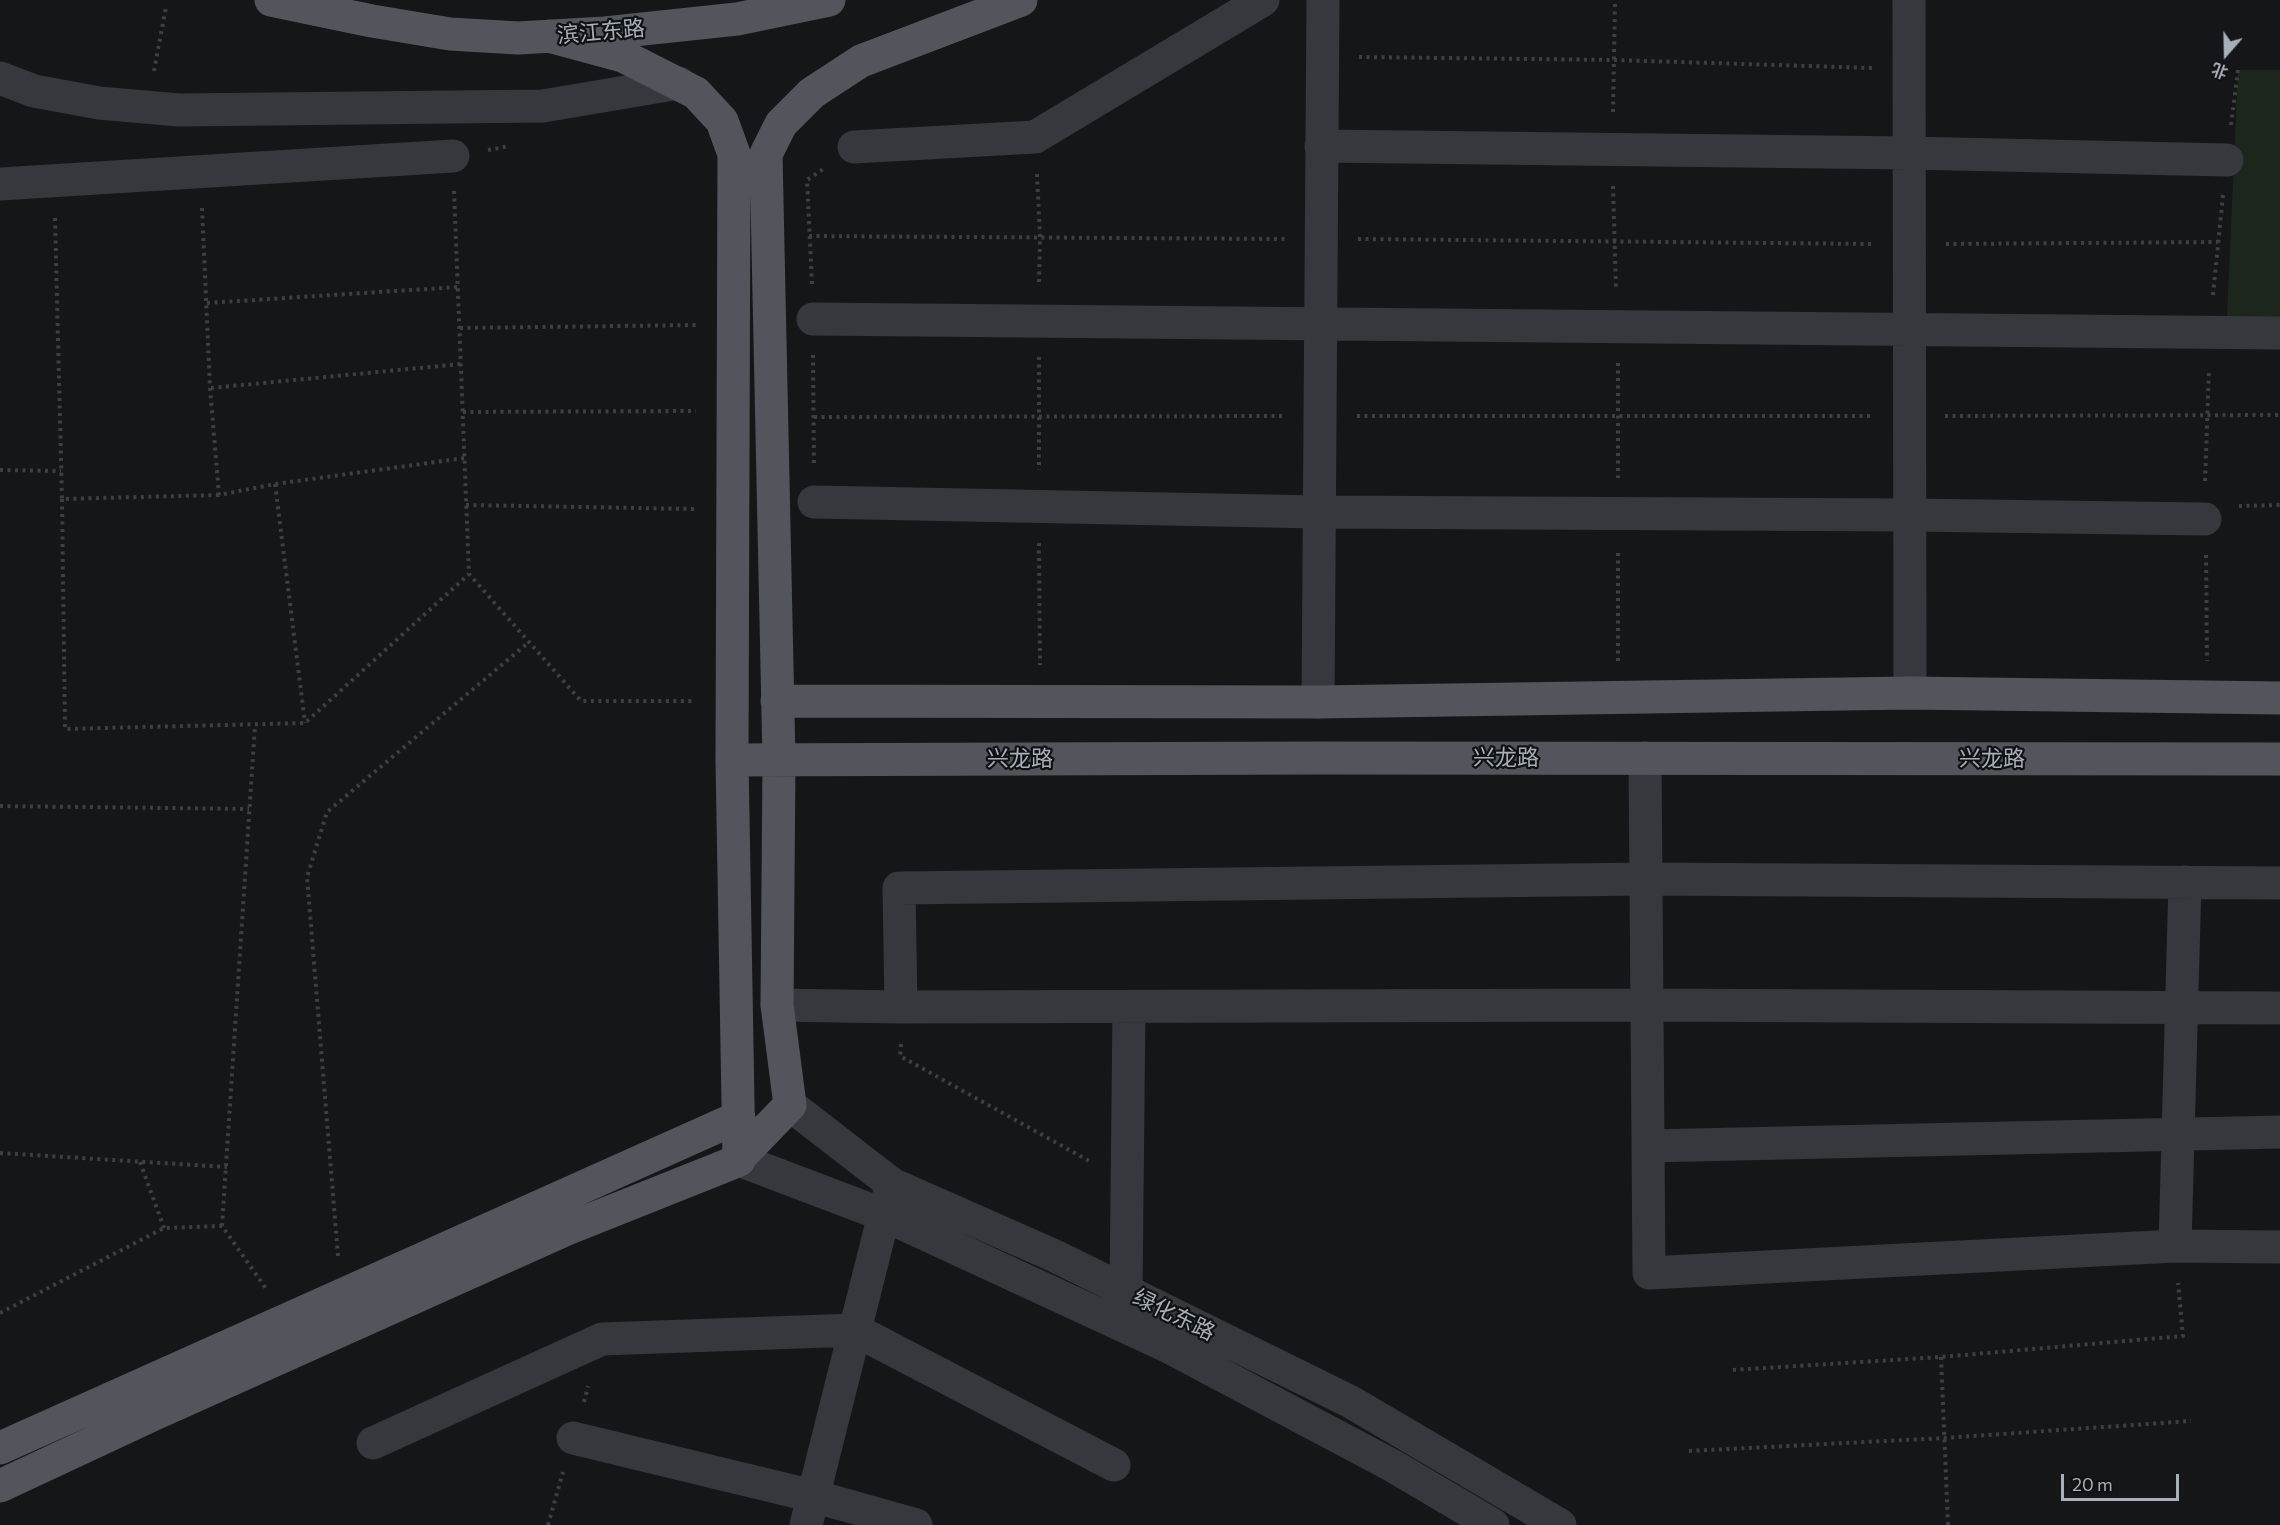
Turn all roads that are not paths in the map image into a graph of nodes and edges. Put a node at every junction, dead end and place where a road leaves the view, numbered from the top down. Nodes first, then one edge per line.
1 (272, 0) edge
2 (829, 0) edge
3 (1021, 0) edge
4 (1263, 0) edge
5 (1323, 0) edge
6 (1909, 0) edge
7 (549, 36) junction
8 (0, 78) edge
9 (679, 83) junction
10 (1321, 146) junction
11 (854, 147) road end
12 (1909, 153) junction
13 (453, 156) road end
14 (2227, 160) road end
15 (0, 184) edge
16 (813, 319) road end
17 (1320, 323) junction
18 (1909, 331) junction
19 (2280, 333) edge
20 (814, 502) road end
21 (1319, 512) junction
22 (1909, 515) junction
23 (2205, 519) road end
24 (1910, 693) junction
25 (2280, 698) edge
26 (777, 700) junction
27 (1318, 702) junction
28 (1645, 758) junction
29 (2280, 759) edge
30 (732, 760) junction
31 (779, 760) junction
32 (1646, 879) junction
33 (2185, 882) junction
34 (2280, 883) edge
35 (777, 1005) junction
36 (1646, 1005) junction
37 (901, 1007) junction
38 (1128, 1007) junction
39 (2181, 1008) junction
40 (2280, 1008) edge
41 (790, 1105) junction
42 (739, 1117) junction
43 (2280, 1132) edge
44 (2178, 1134) junction
45 (1648, 1146) junction
46 (740, 1160) junction
47 (888, 1199) junction
48 (2175, 1246) junction
49 (2280, 1247) edge
50 (1126, 1291) junction
51 (855, 1330) junction
52 (573, 1438) dead end
53 (373, 1443) dead end
54 (0, 1448) edge
55 (1114, 1465) dead end
56 (0, 1486) edge
57 (810, 1510) edge
58 (916, 1525) edge
59 (1493, 1525) edge
60 (1560, 1525) edge

1 - 7 main road, 滨江东路
2 - 7 main road, 滨江东路
3 - 26 main road
4 - 11 street
5 - 10 street
6 - 12 street
7 - 9 main road
8 - 9 street
9 - 30 main road
10 - 12 street
10 - 17 street
12 - 14 street
12 - 18 street
13 - 15 street
16 - 17 street
17 - 18 street
17 - 21 street
18 - 19 street
18 - 22 street
20 - 21 street
21 - 22 street
21 - 27 street
22 - 23 street
22 - 24 street
24 - 25 main road
24 - 27 main road
26 - 27 main road
26 - 31 main road
28 - 29 main road, 兴龙路
28 - 31 main road, 兴龙路
28 - 32 street
30 - 31 main road, 兴龙路
30 - 42 main road
31 - 35 main road
32 - 33 street
32 - 36 street
32 - 37 street
33 - 34 street
33 - 39 street
35 - 37 street
35 - 41 main road
36 - 38 street
36 - 39 street
36 - 45 street
37 - 38 street
38 - 50 street
39 - 40 street
39 - 44 street
41 - 46 main road
41 - 47 street, 绿化东路
42 - 46 main road
42 - 54 main road
43 - 44 street
44 - 45 street
44 - 48 street
45 - 48 street
46 - 47 street, 绿化东路
46 - 56 main road
47 - 50 street, 绿化东路
47 - 51 street
47 - 59 street, 绿化东路
48 - 49 street
50 - 60 street, 绿化东路
51 - 53 street
51 - 55 street
51 - 57 street
52 - 57 street
57 - 58 street

